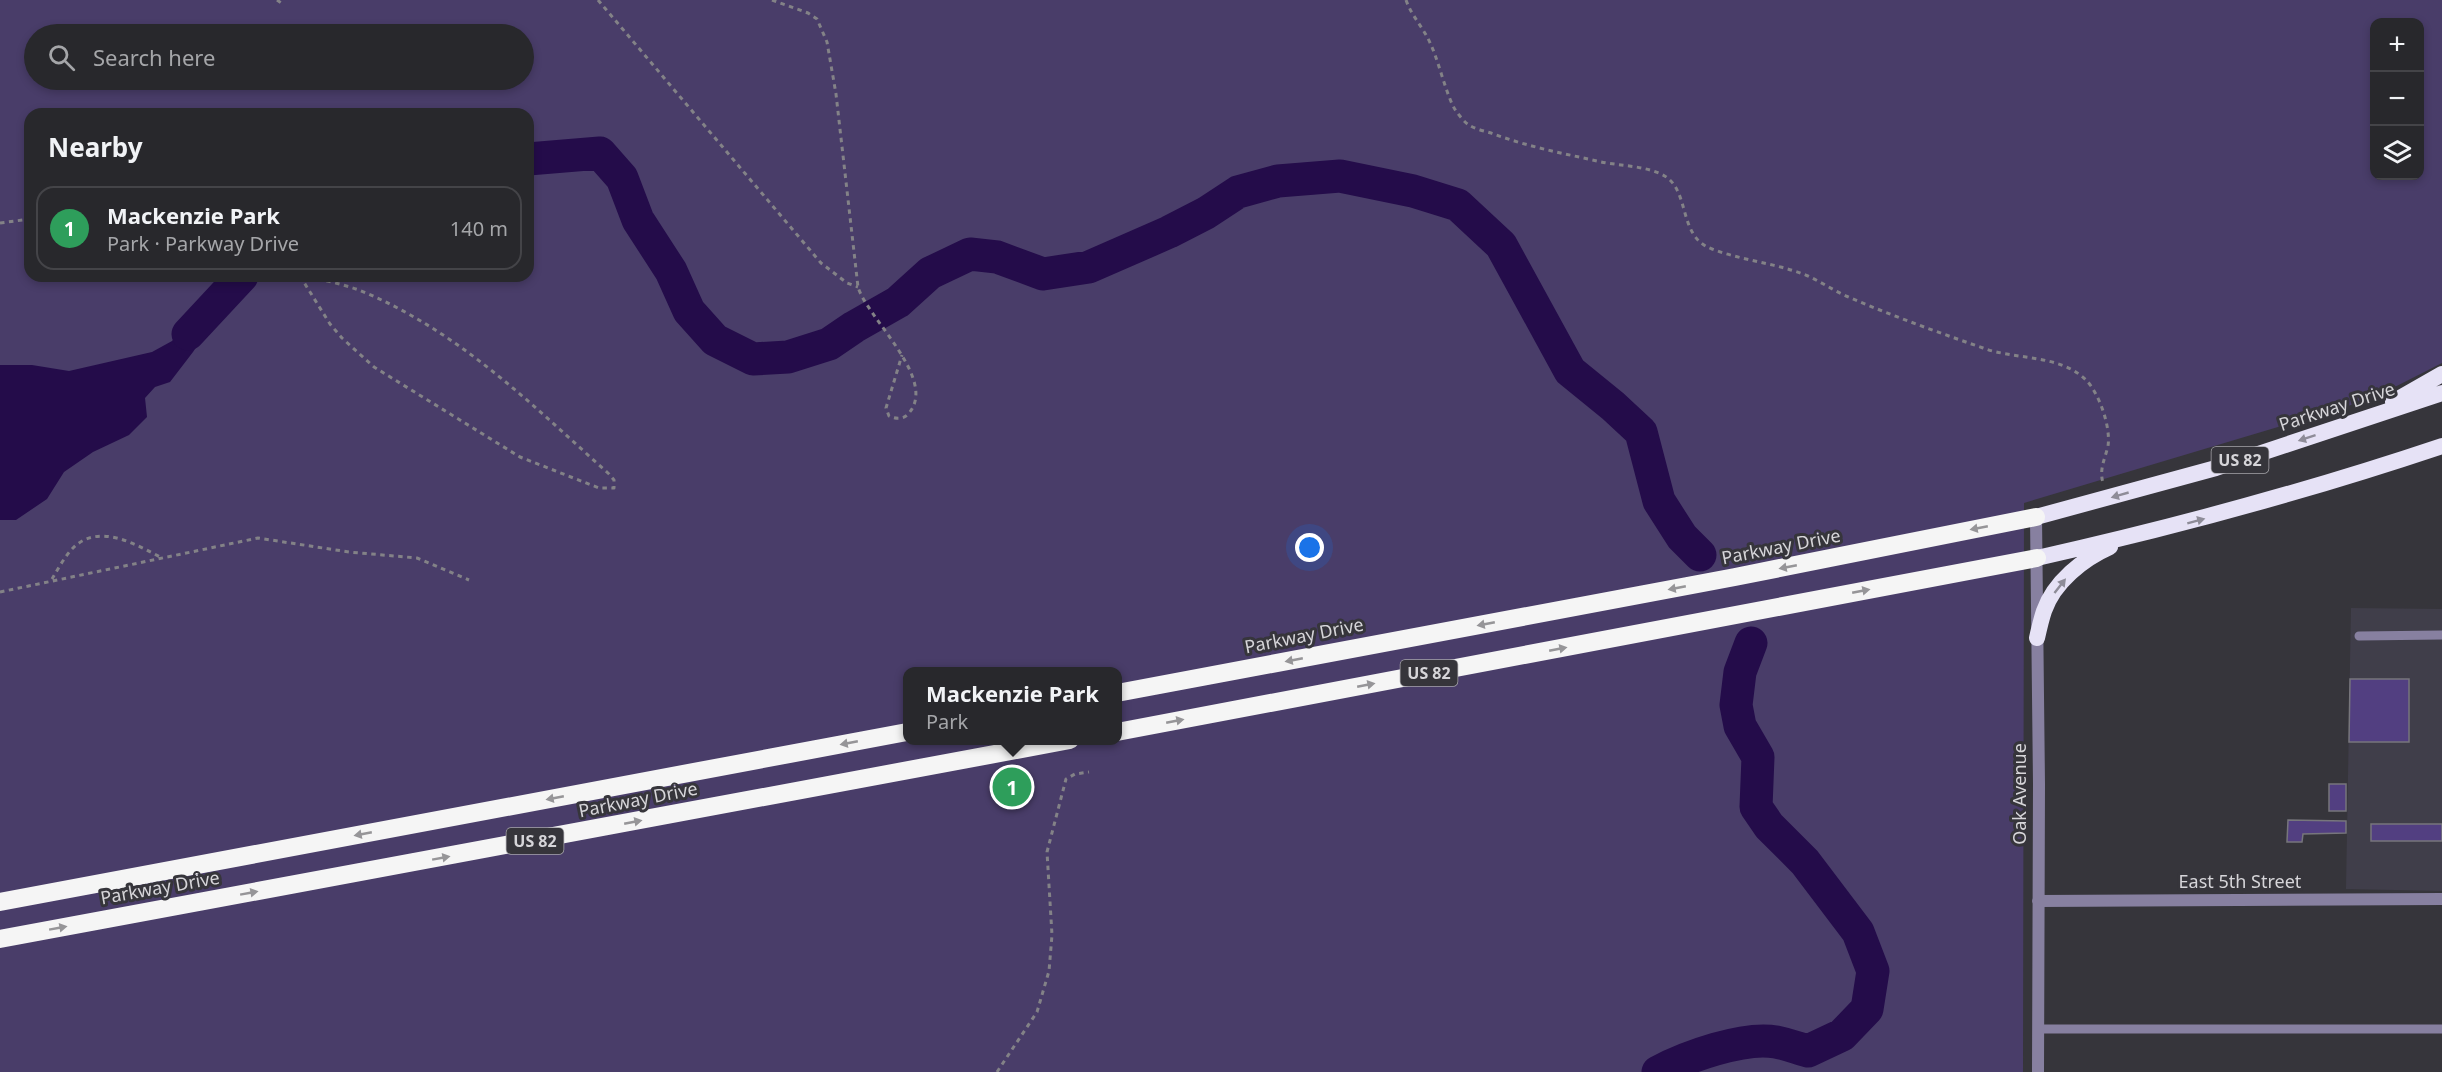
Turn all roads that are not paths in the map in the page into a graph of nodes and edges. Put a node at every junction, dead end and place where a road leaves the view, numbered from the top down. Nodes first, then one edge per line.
1 (2442, 374) edge
2 (2442, 393) edge
3 (2332, 430) junction
4 (2442, 446) edge
5 (2442, 457) edge
6 (2300, 492) junction
7 (2036, 517) junction
8 (2138, 535) junction
9 (2037, 558) junction
10 (2442, 635) edge
11 (2359, 636) dead end
12 (2037, 638) junction
13 (1122, 692) edge
14 (1122, 731) edge
15 (903, 733) edge
16 (1048, 745) edge
17 (2442, 899) edge
18 (2038, 901) junction
19 (0, 902) edge
20 (0, 939) edge
21 (2038, 1029) junction
22 (2442, 1029) edge
23 (2038, 1072) edge

1 - 3 highway
2 - 3 highway, Parkway Drive / US 82
3 -> 7 highway, Parkway Drive / US 82
4 - 6 highway, US 82
5 - 6 highway
8 -> 6 highway, US 82
7 - 9 street, Oak Avenue
7 -> 13 highway, Parkway Drive / US 82
8 - 9 highway, US 82
12 -> 8 highway
9 - 12 street, Oak Avenue
14 -> 9 highway, US 82
10 - 11 lane
12 - 18 street, Oak Avenue
15 -> 19 highway, Parkway Drive / US 82
20 -> 16 highway, Parkway Drive / US 82
17 - 18 street, East 5th Street
18 - 21 street, Oak Avenue
21 - 22 lane
21 - 23 street, Oak Avenue

